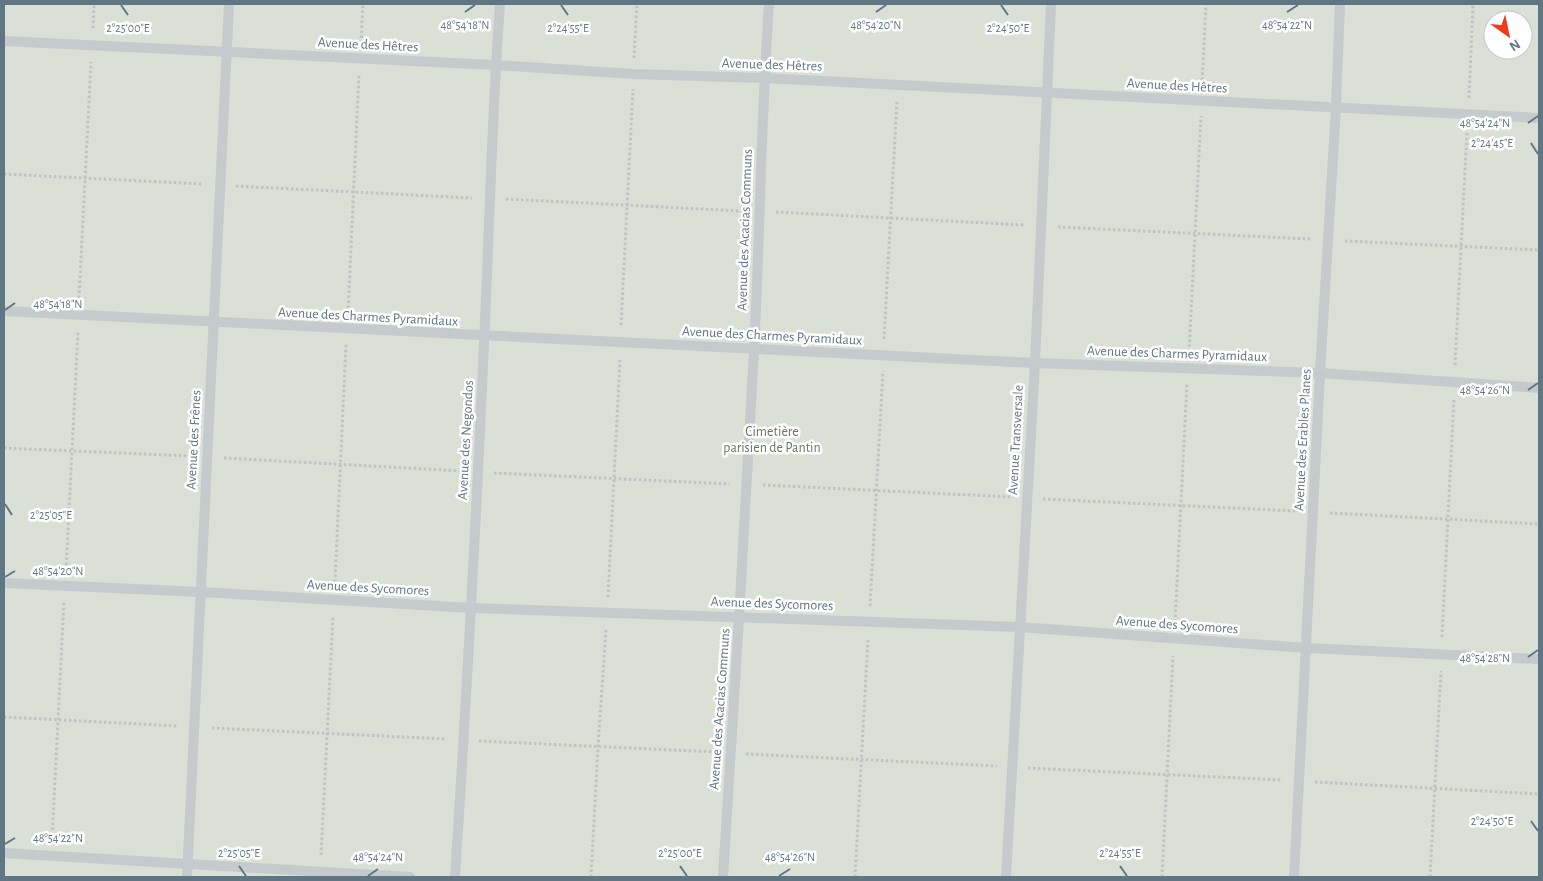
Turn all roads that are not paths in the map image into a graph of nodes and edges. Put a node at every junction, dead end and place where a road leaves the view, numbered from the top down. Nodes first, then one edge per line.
1 (229, 4) edge
2 (500, 4) edge
3 (769, 4) edge
4 (1051, 4) edge
5 (1340, 4) edge
6 (4, 41) edge
7 (226, 52) junction
8 (495, 65) junction
9 (764, 78) junction
10 (1047, 94) junction
11 (1336, 107) junction
12 (1539, 118) edge
13 (4, 311) edge
14 (214, 323) junction
15 (485, 337) junction
16 (754, 348) junction
17 (1035, 363) junction
18 (1320, 373) junction
19 (1539, 388) edge
20 (4, 583) edge
21 (201, 592) junction
22 (472, 608) junction
23 (740, 616) junction
24 (1019, 627) junction
25 (1307, 648) junction
26 (1539, 659) edge
27 (4, 854) edge
28 (188, 863) junction
29 (187, 877) edge
30 (410, 877) edge
31 (455, 877) edge
32 (723, 877) edge
33 (1006, 877) edge
34 (1294, 877) edge

1 - 7 lane, Avenue des Frênes
2 - 8 lane, Avenue des Negondos
3 - 9 lane, Avenue des Acacias Communs
4 - 10 lane, Avenue Transversale
5 - 11 lane, Avenue des Erables Planes
6 - 7 lane, Avenue des Hêtres
7 - 8 lane, Avenue des Hêtres
7 - 14 lane, Avenue des Frênes
8 - 9 lane, Avenue des Hêtres
8 - 15 lane, Avenue des Negondos
9 - 10 lane, Avenue des Hêtres
9 - 16 lane, Avenue des Acacias Communs
10 - 11 lane, Avenue des Hêtres
10 - 17 lane, Avenue Transversale
11 - 12 lane, Avenue des Hêtres
11 - 18 lane, Avenue des Erables Planes
13 - 14 lane, Avenue des Charmes Pyramidaux
14 - 15 lane, Avenue des Charmes Pyramidaux
14 - 21 lane, Avenue des Frênes
15 - 16 lane, Avenue des Charmes Pyramidaux
15 - 22 lane, Avenue des Negondos
16 - 17 lane, Avenue des Charmes Pyramidaux
16 - 23 lane, Avenue des Acacias Communs
17 - 18 lane, Avenue des Charmes Pyramidaux
17 - 24 lane, Avenue Transversale
18 - 19 lane, Avenue des Charmes Pyramidaux
18 - 25 lane, Avenue des Erables Planes
20 - 21 lane, Avenue des Sycomores
21 - 22 lane, Avenue des Sycomores
21 - 28 lane, Avenue des Frênes
22 - 23 lane, Avenue des Sycomores
22 - 31 lane, Avenue des Negondos
23 - 24 lane, Avenue des Sycomores
23 - 32 lane, Avenue des Acacias Communs
24 - 25 lane, Avenue des Sycomores
24 - 33 lane, Avenue Transversale
25 - 26 lane, Avenue des Sycomores
25 - 34 lane, Avenue des Erables Planes
27 - 28 lane
28 - 29 lane, Avenue des Frênes
28 - 30 lane

